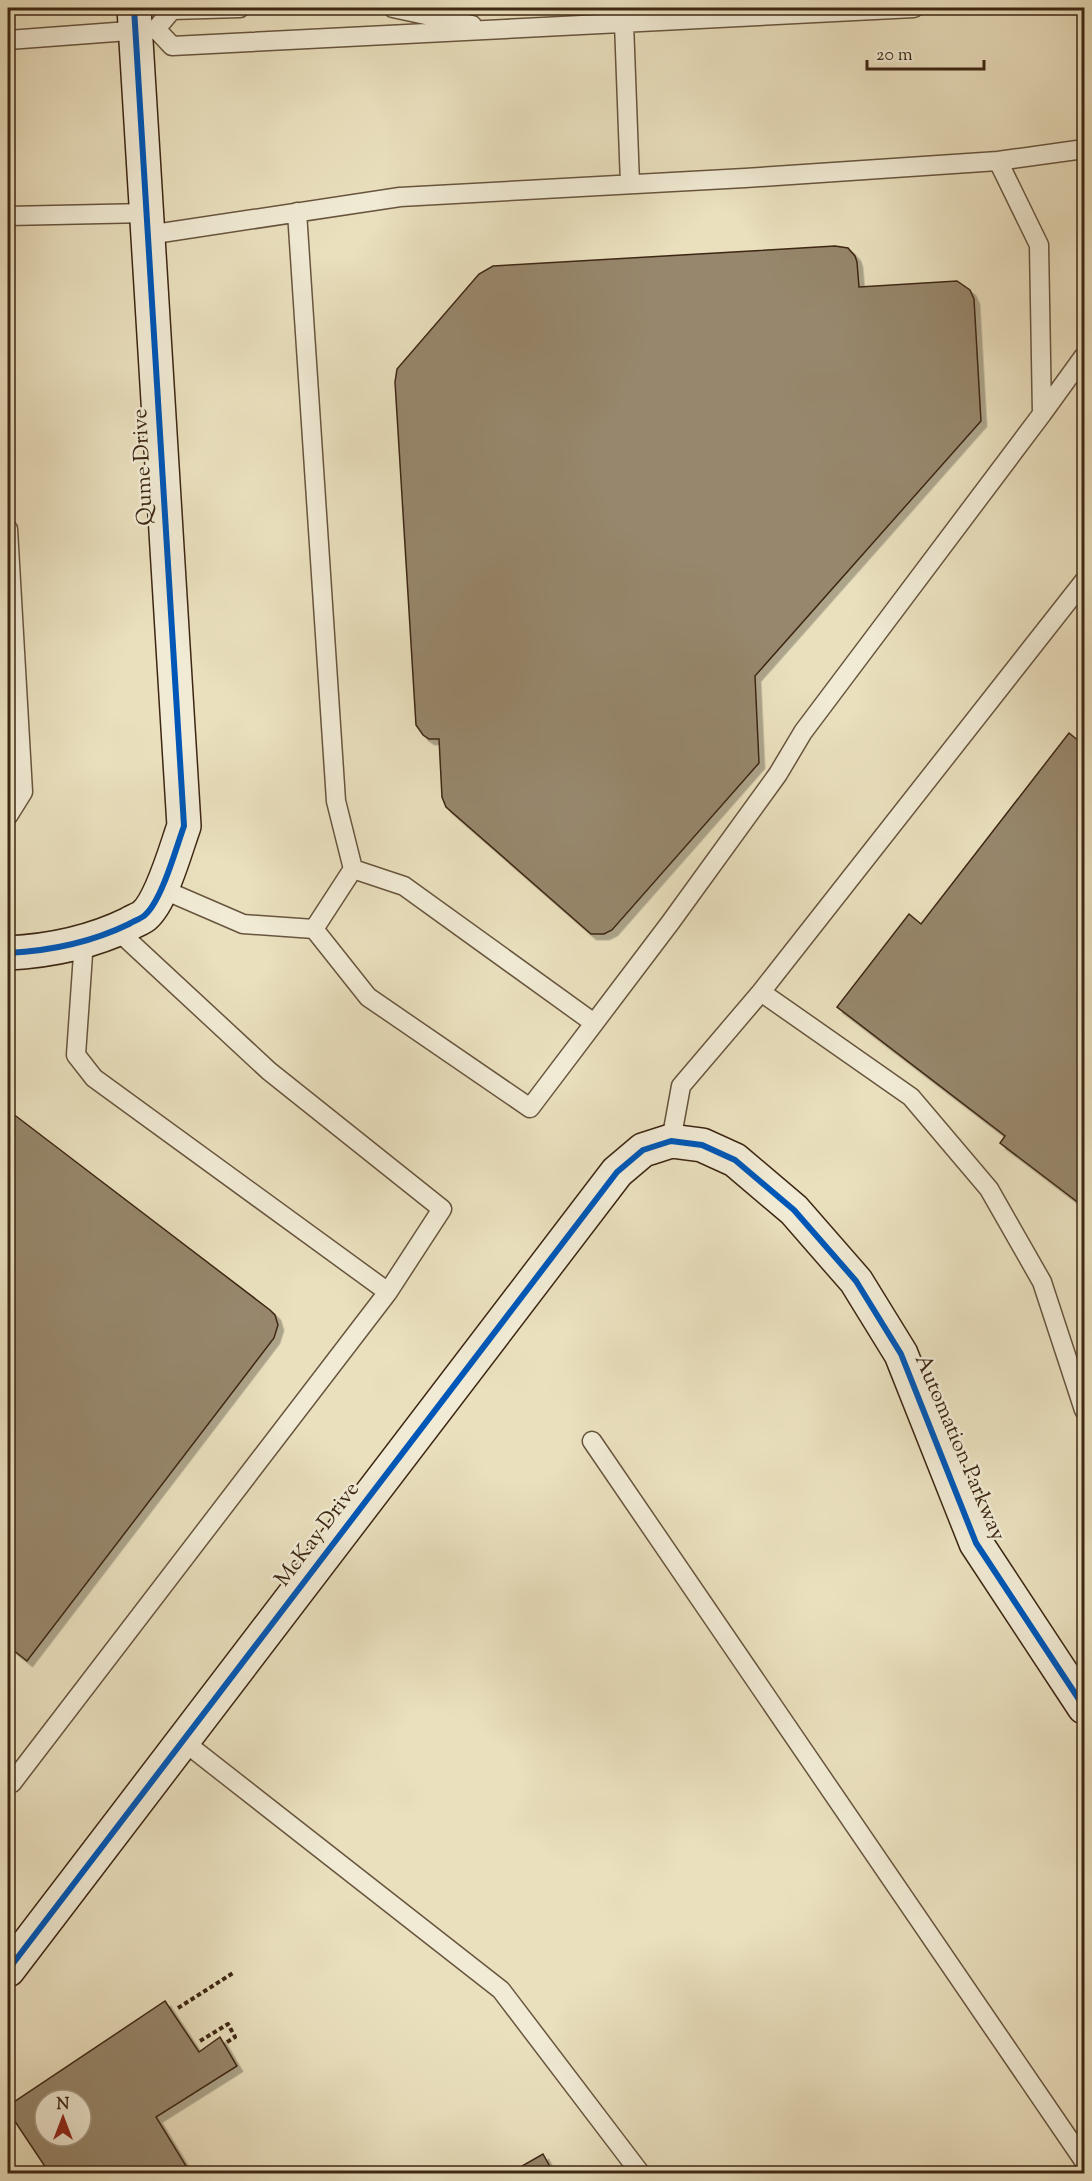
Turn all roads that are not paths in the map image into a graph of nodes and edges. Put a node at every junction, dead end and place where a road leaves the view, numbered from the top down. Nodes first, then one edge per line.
1 (240, 8) edge
2 (393, 8) edge
3 (914, 8) edge
4 (861, 9) edge
5 (142, 22) edge
6 (624, 23) junction
7 (494, 30) junction
8 (8, 40) edge
9 (1084, 148) edge
10 (998, 161) junction
11 (630, 184) junction
12 (297, 212) junction
13 (8, 216) edge
14 (148, 224) junction
15 (1084, 356) edge
16 (1042, 414) junction
17 (8, 529) edge
18 (1084, 581) edge
19 (8, 816) edge
20 (353, 869) junction
21 (141, 911) junction
22 (314, 929) junction
23 (84, 940) junction
24 (8, 953) edge
25 (761, 992) junction
26 (594, 1023) junction
27 (671, 1141) junction
28 (388, 1292) junction
29 (1084, 1410) edge
30 (592, 1441) dead end
31 (1080, 1692) edge
32 (183, 1741) junction
33 (8, 1780) edge
34 (8, 1970) edge
35 (1084, 2161) edge
36 (641, 2174) edge

1 - 5 lane
2 - 7 lane
3 - 4 lane
4 - 6 lane
5 - 7 lane
5 - 8 lane
5 - 14 street, Qume Drive
6 - 7 lane
6 - 11 lane
9 - 10 lane
10 - 11 lane
10 - 16 lane
11 - 12 lane
12 - 14 lane
12 - 20 lane
13 - 14 lane
14 - 21 street, Qume Drive
15 - 16 lane
16 - 26 lane
17 - 19 lane
18 - 25 lane
20 - 22 lane
20 - 26 lane
21 - 22 lane
21 - 23 street
21 - 28 lane
22 - 26 lane
23 - 24 street
23 - 28 lane
25 - 27 lane
25 - 29 lane
27 - 31 street, Automation Parkway
27 - 32 street, McKay Drive
28 - 33 lane
30 - 35 lane
32 - 34 street, McKay Drive
32 - 36 lane

